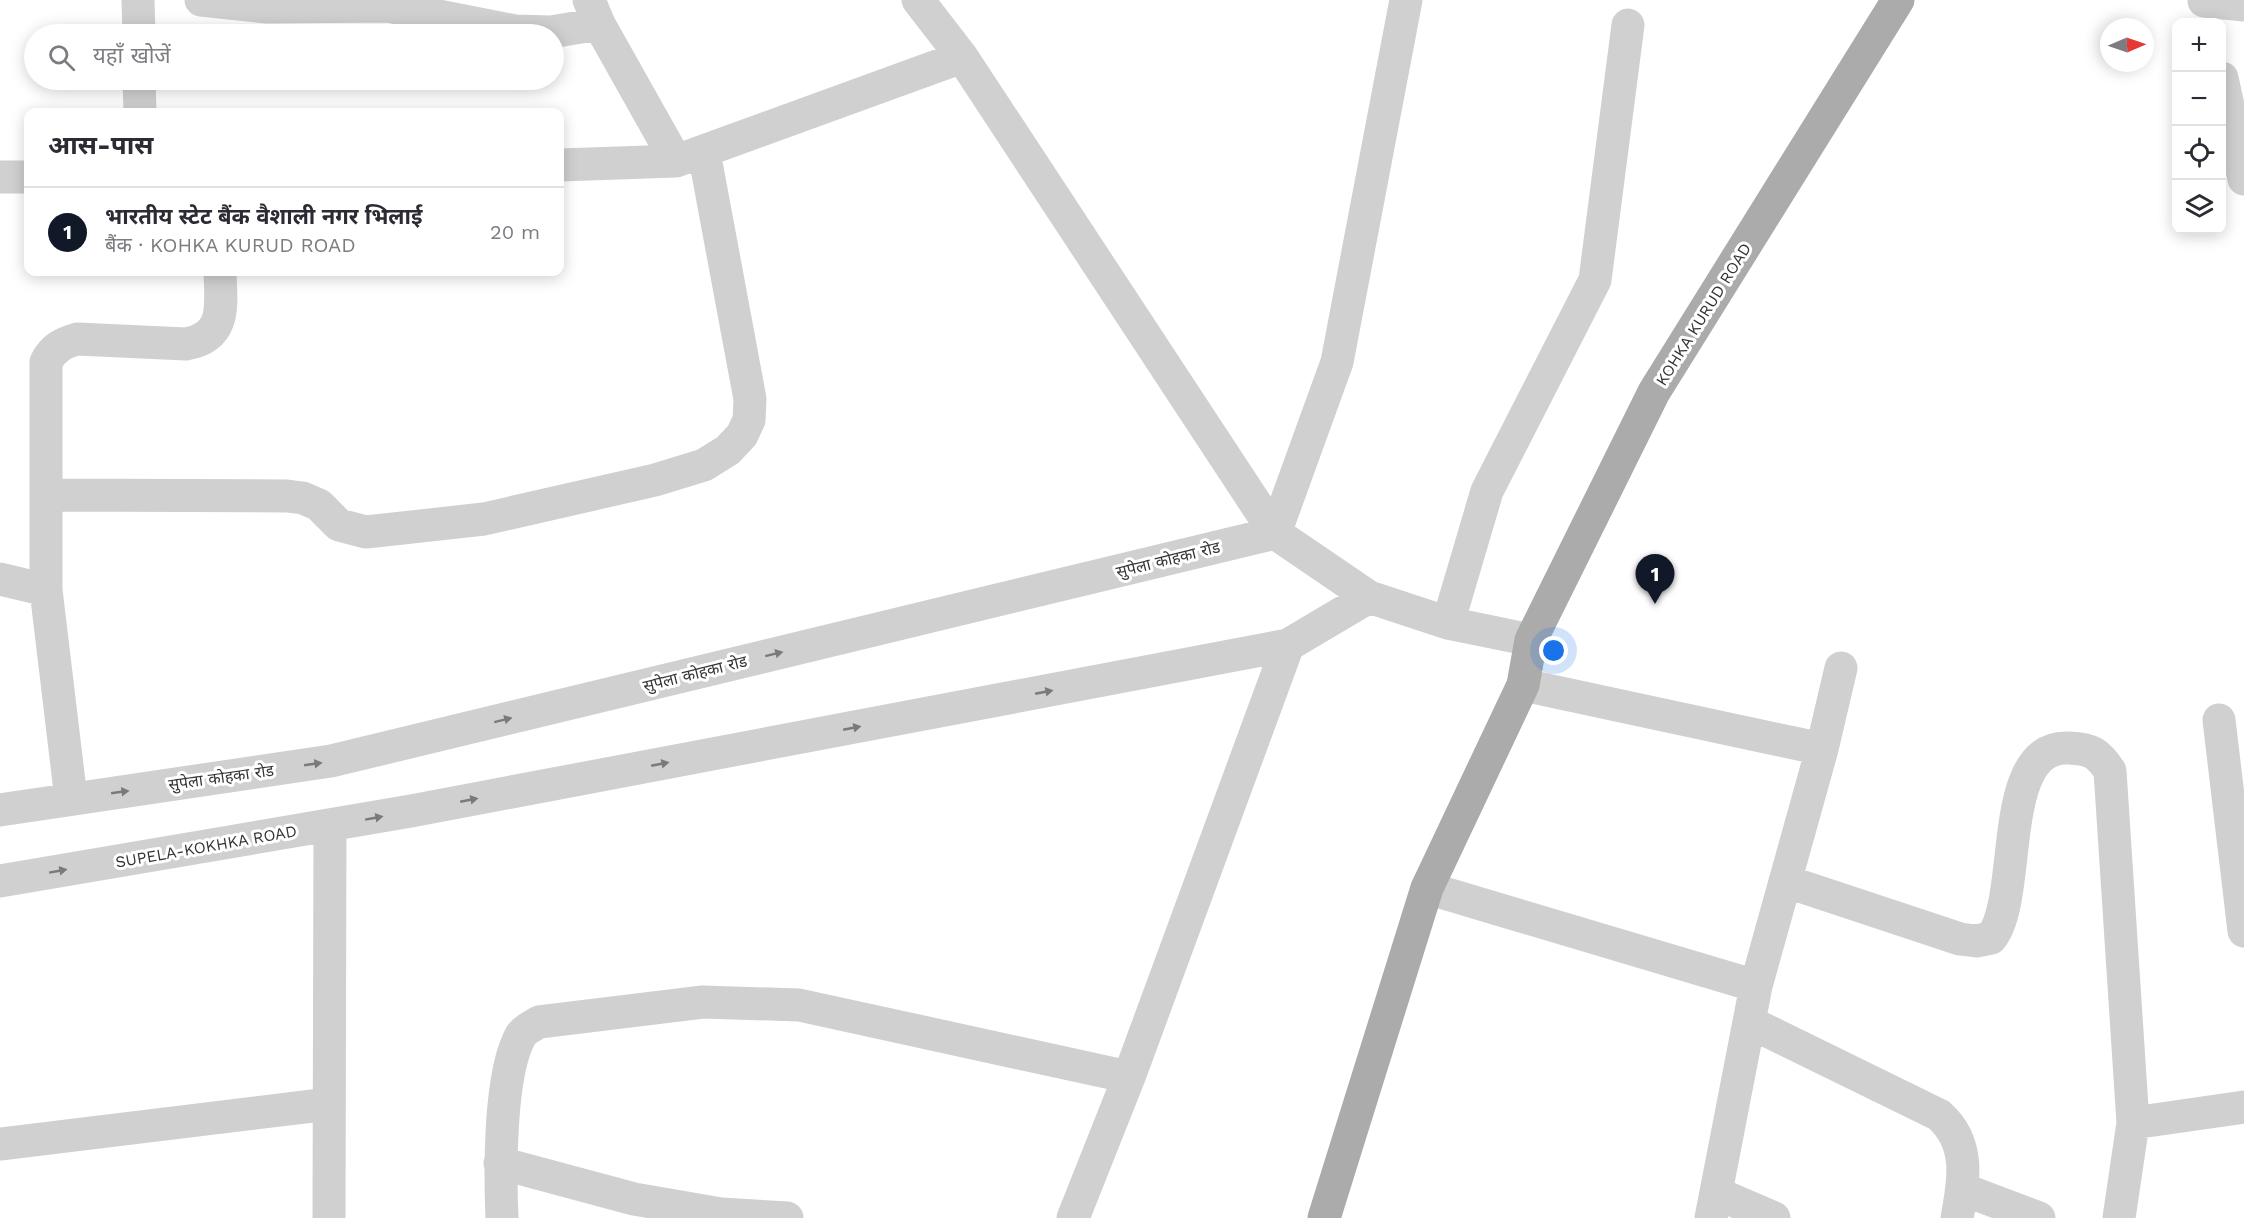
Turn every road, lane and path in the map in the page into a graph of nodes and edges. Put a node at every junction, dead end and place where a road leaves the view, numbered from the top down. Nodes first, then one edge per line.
1 (138, 0) edge
2 (201, 0) edge
3 (918, 0) edge
4 (1406, 0) edge
5 (1898, 0) edge
6 (2204, 0) edge
7 (2244, 5) edge
8 (594, 12) edge
9 (2208, 18) edge
10 (139, 24) edge
11 (476, 24) edge
12 (1628, 25) dead end
13 (564, 26) edge
14 (962, 57) junction
15 (139, 90) edge
16 (2226, 96) edge
17 (140, 108) edge
18 (690, 156) junction
19 (564, 165) edge
20 (0, 177) edge
21 (24, 177) edge
22 (2244, 179) edge
23 (220, 276) edge
24 (46, 495) junction
25 (1275, 533) junction
26 (0, 579) edge
27 (46, 590) junction
28 (1369, 597) junction
29 (1448, 623) junction
30 (1531, 640) junction
31 (1288, 645) junction
32 (1841, 668) dead end
33 (1523, 685) junction
34 (2219, 720) dead end
35 (1822, 748) junction
36 (71, 799) junction
37 (0, 810) edge
38 (330, 825) junction
39 (0, 881) edge
40 (1785, 881) junction
41 (1427, 888) junction
42 (2244, 931) edge
43 (1756, 986) junction
44 (1749, 1022) junction
45 (1129, 1077) junction
46 (329, 1104) junction
47 (2244, 1107) edge
48 (2133, 1123) junction
49 (0, 1144) edge
50 (500, 1163) junction
51 (1960, 1204) edge
52 (1714, 1205) edge
53 (329, 1218) edge
54 (502, 1218) edge
55 (787, 1218) edge
56 (1073, 1218) edge
57 (1324, 1218) edge
58 (1774, 1218) edge
59 (2039, 1218) edge
60 (2119, 1218) edge

1 - 10 street
2 - 11 street
3 - 14 street
4 - 25 street
5 - 30 main road, KOHKA KURUD ROAD
6 - 7 street
6 - 9 street
8 - 13 street
8 - 18 street
12 - 29 street
14 - 18 street
14 - 25 street
15 - 17 street
16 - 22 street
18 - 19 street
18 - 24 street
20 - 21 street
23 - 24 street
24 - 27 street
25 - 28 street
36 -> 25 street, सुपेला कोहका रोड
26 - 27 street
27 - 36 street
28 - 29 street
28 - 31 street
29 - 30 street
30 - 33 main road, KOHKA KURUD ROAD
38 -> 31 street, SUPELA-KOKHKA ROAD
31 - 45 street
32 - 35 street
33 - 35 street
33 - 41 main road, KOHKA KURUD ROAD
34 - 42 street
35 - 40 street
36 - 37 street, सुपेला कोहका रोड
39 -> 38 street, SUPELA-KOKHKA ROAD
38 - 46 street
40 - 43 street
40 - 48 street
41 - 43 street
41 - 57 main road, KOHKA KURUD ROAD
43 - 44 street
44 - 51 street
44 - 52 street
45 - 50 street
45 - 56 street
46 - 49 street
46 - 53 street
47 - 48 street
48 - 60 street
50 - 54 street
50 - 55 street
51 - 59 street
52 - 58 street

